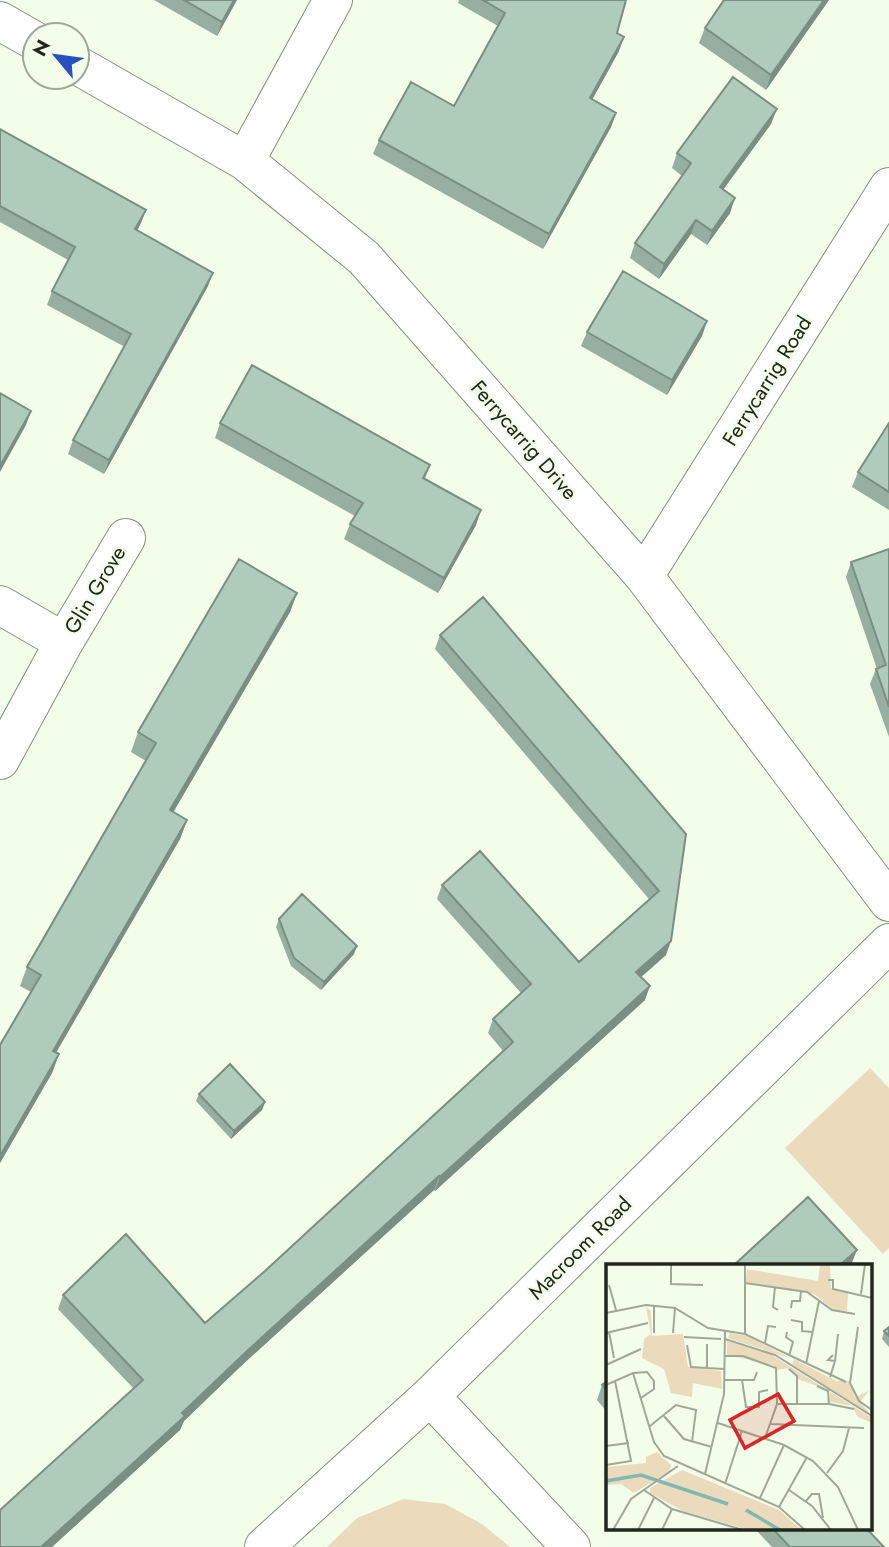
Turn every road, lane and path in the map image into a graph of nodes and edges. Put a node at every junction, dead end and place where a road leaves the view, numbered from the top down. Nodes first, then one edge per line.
1 (333, 0) edge
2 (0, 21) edge
3 (21, 33) edge
4 (91, 73) edge
5 (244, 161) junction
6 (889, 187) edge
7 (126, 538) dead end
8 (643, 576) junction
9 (0, 605) edge
10 (64, 642) junction
11 (0, 760) edge
12 (889, 902) edge
13 (889, 943) edge
14 (430, 1396) junction
15 (264, 1547) edge
16 (571, 1547) edge

1 - 5 street
2 - 3 street
4 - 5 street, Ferrycarrig Drive
5 - 8 street, Ferrycarrig Drive
6 - 8 street, Ferrycarrig Road
7 - 10 street, Glin Grove
8 - 12 street, Ferrycarrig Drive
9 - 10 street, Glin Grove
10 - 11 street, Glin Grove
13 - 14 street, Macroom Road
14 - 15 street, Macroom Road
14 - 16 street

